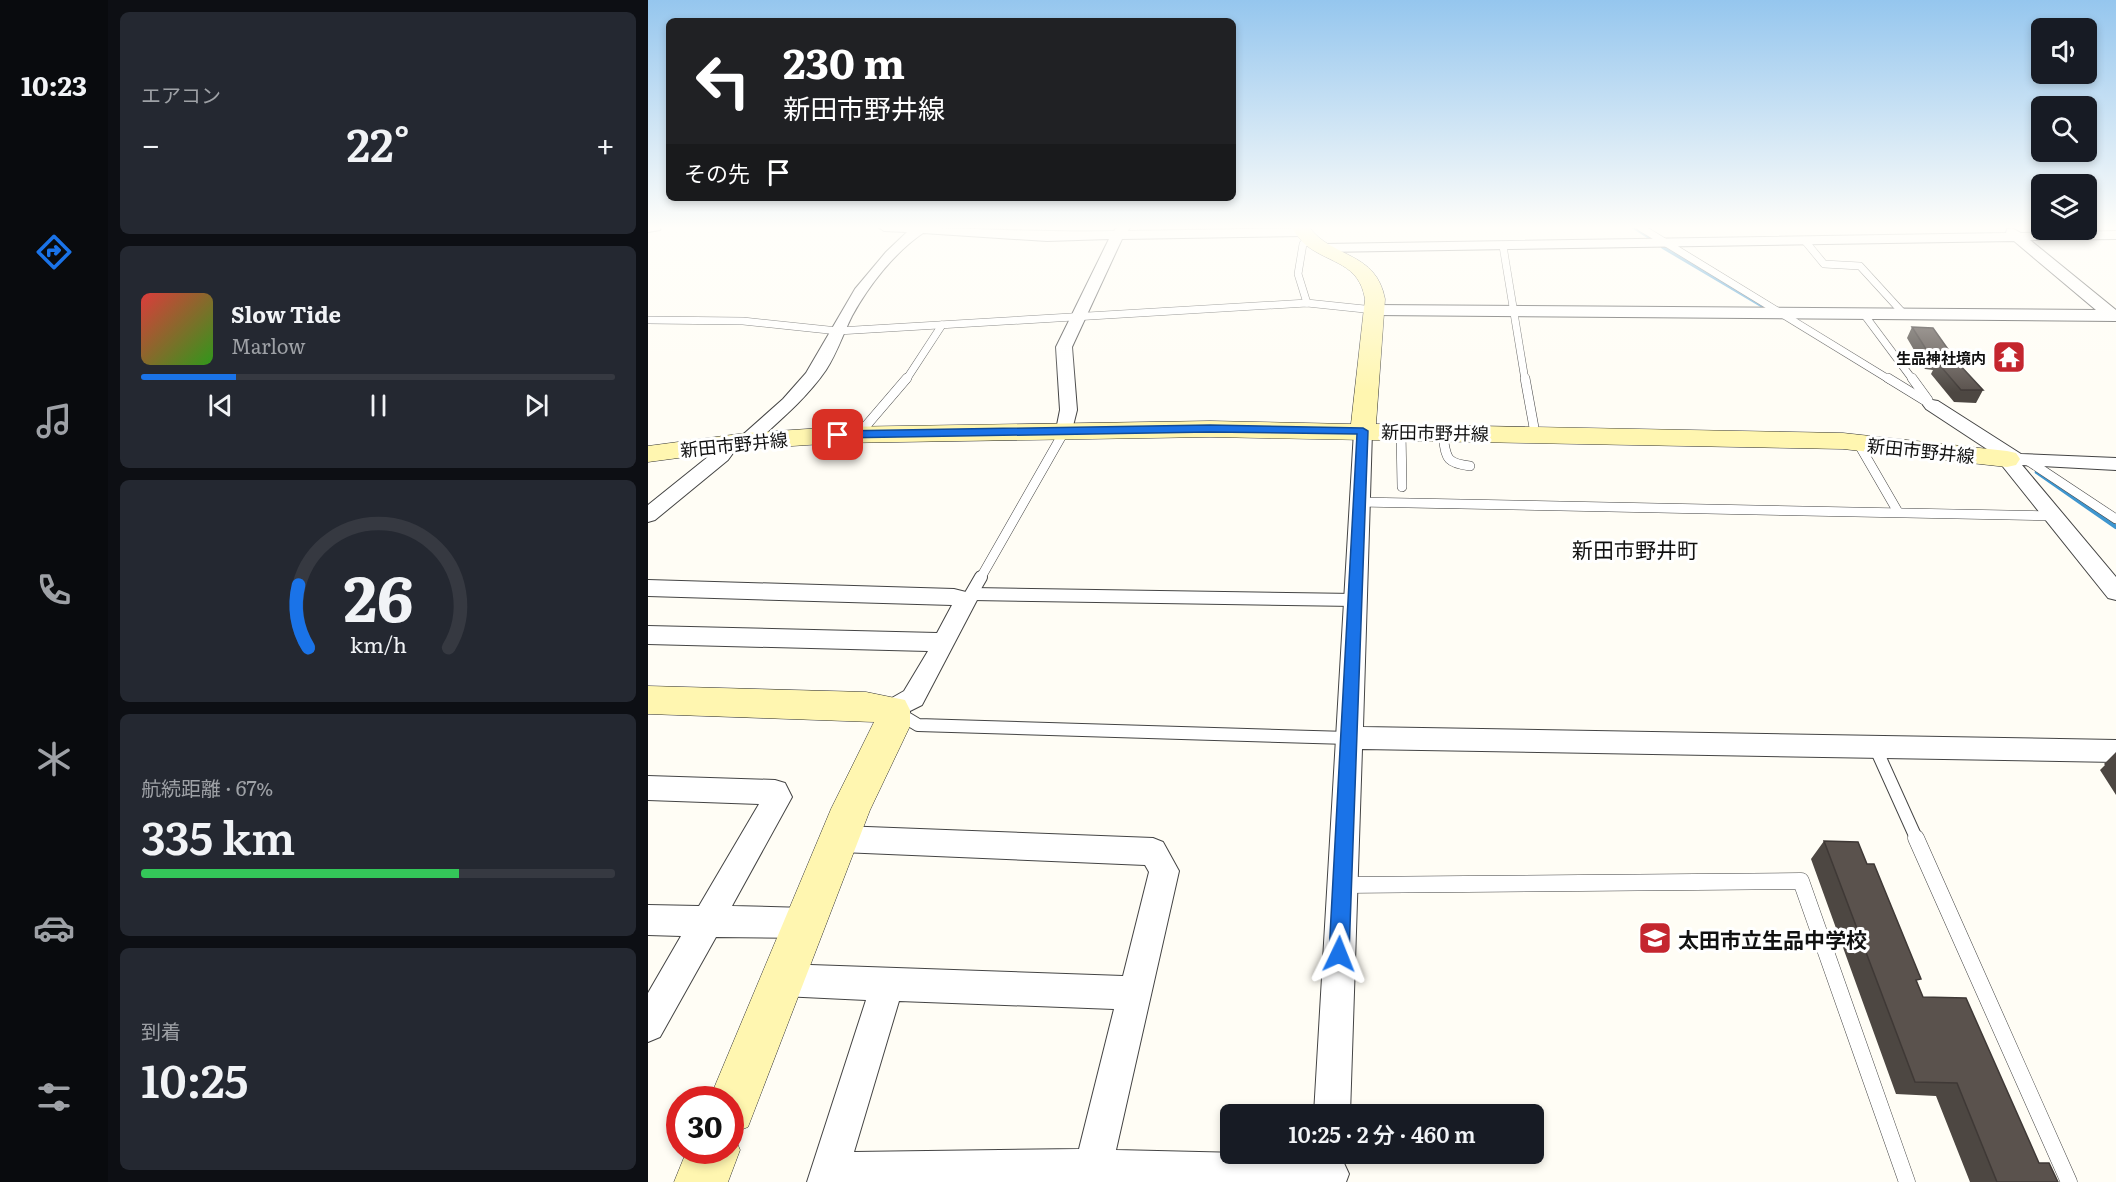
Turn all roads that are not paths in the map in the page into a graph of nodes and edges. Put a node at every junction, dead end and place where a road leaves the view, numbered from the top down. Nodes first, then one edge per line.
1 (869, 282) edge
2 (1096, 282) edge
3 (1301, 282) edge
4 (1370, 282) edge
5 (1508, 282) edge
6 (1729, 282) edge
7 (1875, 282) edge
8 (2073, 282) edge
9 (1307, 303) junction
10 (1374, 310) junction
11 (1512, 311) junction
12 (1780, 313) junction
13 (1863, 313) junction
14 (1903, 313) junction
15 (2114, 316) edge
16 (1078, 318) junction
17 (648, 320) edge
18 (942, 325) junction
19 (838, 331) junction
20 (1932, 405) junction
21 (1065, 430) junction
22 (1363, 431) junction
23 (1401, 432) junction
24 (1442, 432) junction
25 (1535, 433) junction
26 (860, 434) junction
27 (738, 442) junction
28 (1858, 442) junction
29 (648, 454) edge
30 (2017, 460) junction
31 (2116, 464) edge
32 (1470, 466) dead end
33 (1402, 487) dead end
34 (1359, 502) junction
35 (1898, 512) junction
36 (648, 515) edge
37 (2053, 516) junction
38 (2116, 519) edge
39 (648, 588) edge
40 (2116, 592) edge
41 (969, 597) junction
42 (1355, 600) junction
43 (648, 635) edge
44 (944, 642) junction
45 (648, 700) edge
46 (891, 710) junction
47 (1348, 738) junction
48 (1876, 749) junction
49 (2116, 752) edge
50 (648, 788) edge
51 (841, 838) junction
52 (1342, 885) junction
53 (648, 920) edge
54 (707, 922) junction
55 (806, 923) junction
56 (782, 980) junction
57 (888, 984) junction
58 (1134, 993) junction
59 (648, 1025) edge
60 (739, 1086) edge
61 (1332, 1104) edge
62 (708, 1164) edge
63 (1093, 1168) junction
64 (1330, 1170) edge
65 (828, 1176) edge
66 (701, 1182) edge
67 (1907, 1182) edge
68 (2069, 1182) edge

1 - 19 street
2 - 16 street
3 - 9 lane
4 - 10 main road
5 - 11 lane
6 - 12 lane
7 - 14 lane
8 - 15 street
9 - 10 lane
9 - 16 lane
10 - 11 street
10 - 22 main road
11 - 12 street
11 - 25 lane
12 - 13 street
12 - 20 lane
13 - 14 street
13 - 20 lane
14 - 15 street
16 - 18 lane
16 - 21 street
17 - 19 lane
18 - 19 lane
18 - 26 lane
19 - 27 street
20 - 30 street
21 - 22 main road, 新田市野井線
21 - 26 main road, 新田市野井線
21 - 41 lane
22 - 23 main road, 新田市野井線
22 - 34 street
23 - 24 main road, 新田市野井線
23 - 33 lane
24 - 25 main road, 新田市野井線
24 - 32 lane
25 - 28 main road, 新田市野井線
26 - 27 main road, 新田市野井線
27 - 29 main road, 新田市野井線
27 - 36 street
28 - 30 main road, 新田市野井線
28 - 35 lane
30 - 31 street
30 - 37 street
30 - 38 lane
34 - 35 lane
34 - 42 street
35 - 37 lane
37 - 40 street
39 - 41 street
41 - 42 lane
41 - 44 street
42 - 47 street
43 - 44 street
44 - 46 street
45 - 46 main road
46 - 47 lane
46 - 51 main road
47 - 48 street
47 - 52 street
48 - 49 street
48 - 68 lane
50 - 54 street
51 - 55 main road
51 - 58 street
52 - 61 street
52 - 67 lane
53 - 54 street
54 - 55 street
54 - 59 street
55 - 56 main road
56 - 57 street
56 - 60 main road
57 - 58 street
57 - 65 street
58 - 63 street
62 - 66 main road
63 - 64 street
63 - 65 street

